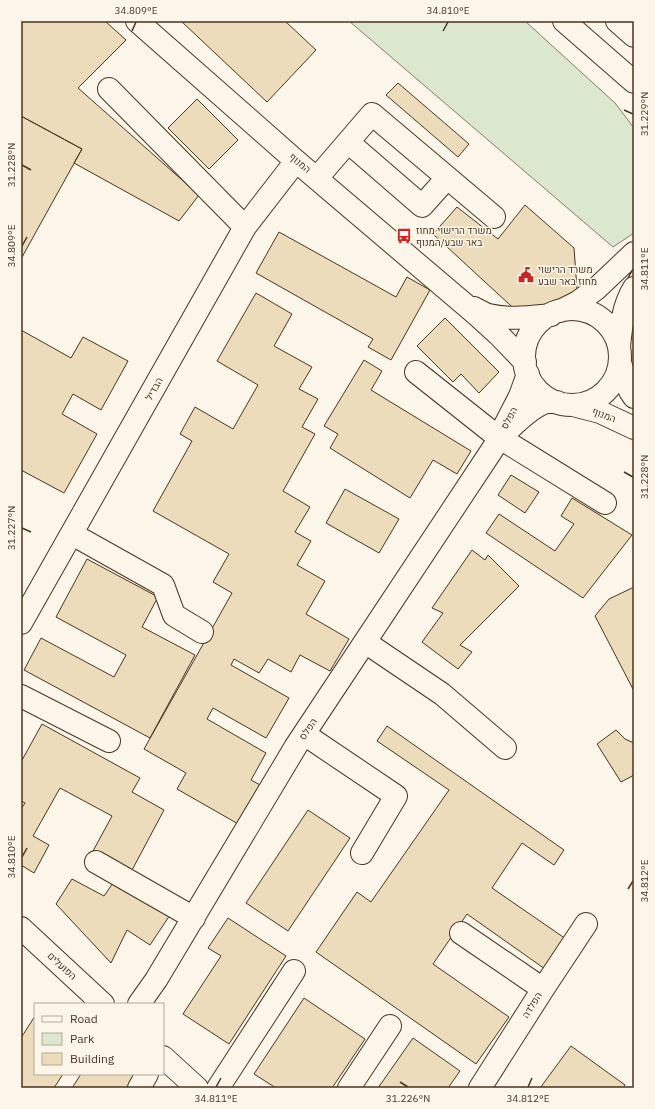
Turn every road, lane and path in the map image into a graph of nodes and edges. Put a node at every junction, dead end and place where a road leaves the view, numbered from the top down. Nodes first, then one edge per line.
1 (137, 21) edge
2 (564, 21) edge
3 (617, 21) edge
4 (634, 36) edge
5 (634, 82) edge
6 (109, 89) dead end
7 (348, 142) junction
8 (296, 160) junction
9 (317, 178) junction
10 (448, 178) junction
11 (494, 217) dead end
12 (245, 227) junction
13 (634, 253) edge
14 (634, 288) edge
15 (464, 303) junction
16 (554, 313) junction
17 (620, 355) junction
18 (526, 368) junction
19 (416, 372) dead end
20 (634, 397) edge
21 (565, 404) junction
22 (634, 428) edge
23 (499, 438) junction
24 (605, 503) dead end
25 (72, 534) junction
26 (21, 623) edge
27 (202, 632) dead end
28 (365, 642) junction
29 (21, 696) edge
30 (304, 734) junction
31 (109, 741) dead end
32 (505, 748) dead end
33 (362, 853) dead end
34 (96, 862) dead end
35 (194, 918) junction
36 (586, 924) dead end
37 (22, 930) edge
38 (461, 933) dead end
39 (294, 972) dead end
40 (543, 989) junction
41 (102, 1003) edge
42 (140, 1003) edge
43 (390, 1026) dead end
44 (164, 1058) edge
45 (146, 1075) edge
46 (139, 1088) edge
47 (197, 1088) edge
48 (218, 1088) edge
49 (349, 1088) edge
50 (480, 1088) edge

1 - 8 main road, המנוף
2 - 5 main road
3 - 4 main road
6 - 12 main road
7 - 9 main road
7 - 10 main road
7 - 10 main road
8 - 9 main road, המנוף
8 - 12 main road, הבדיל
9 - 15 main road, המנוף
10 - 11 main road
12 - 25 main road, הבדיל
13 - 16 main road
14 - 17 main road
15 - 16 main road, המנוף
15 - 18 main road, המנוף
16 - 17 main road
16 - 18 main road
17 - 20 main road
17 - 21 main road
18 - 21 main road
18 - 23 main road, הפלס
19 - 23 main road
21 - 22 main road, המנוף
21 - 23 main road, הפלס
23 - 24 main road
23 - 28 main road, הפלס
25 - 26 main road, הבדיל
25 - 27 main road
28 - 30 main road, הפלס
28 - 32 main road
29 - 31 main road
30 - 33 main road
30 - 35 main road, הפלס
34 - 35 main road
35 - 42 main road, הפלס
36 - 40 main road, הפלדה
37 - 41 main road, הפועלים
38 - 40 main road
39 - 48 main road
40 - 50 main road, הפלדה
43 - 49 main road
44 - 47 main road
45 - 46 main road

